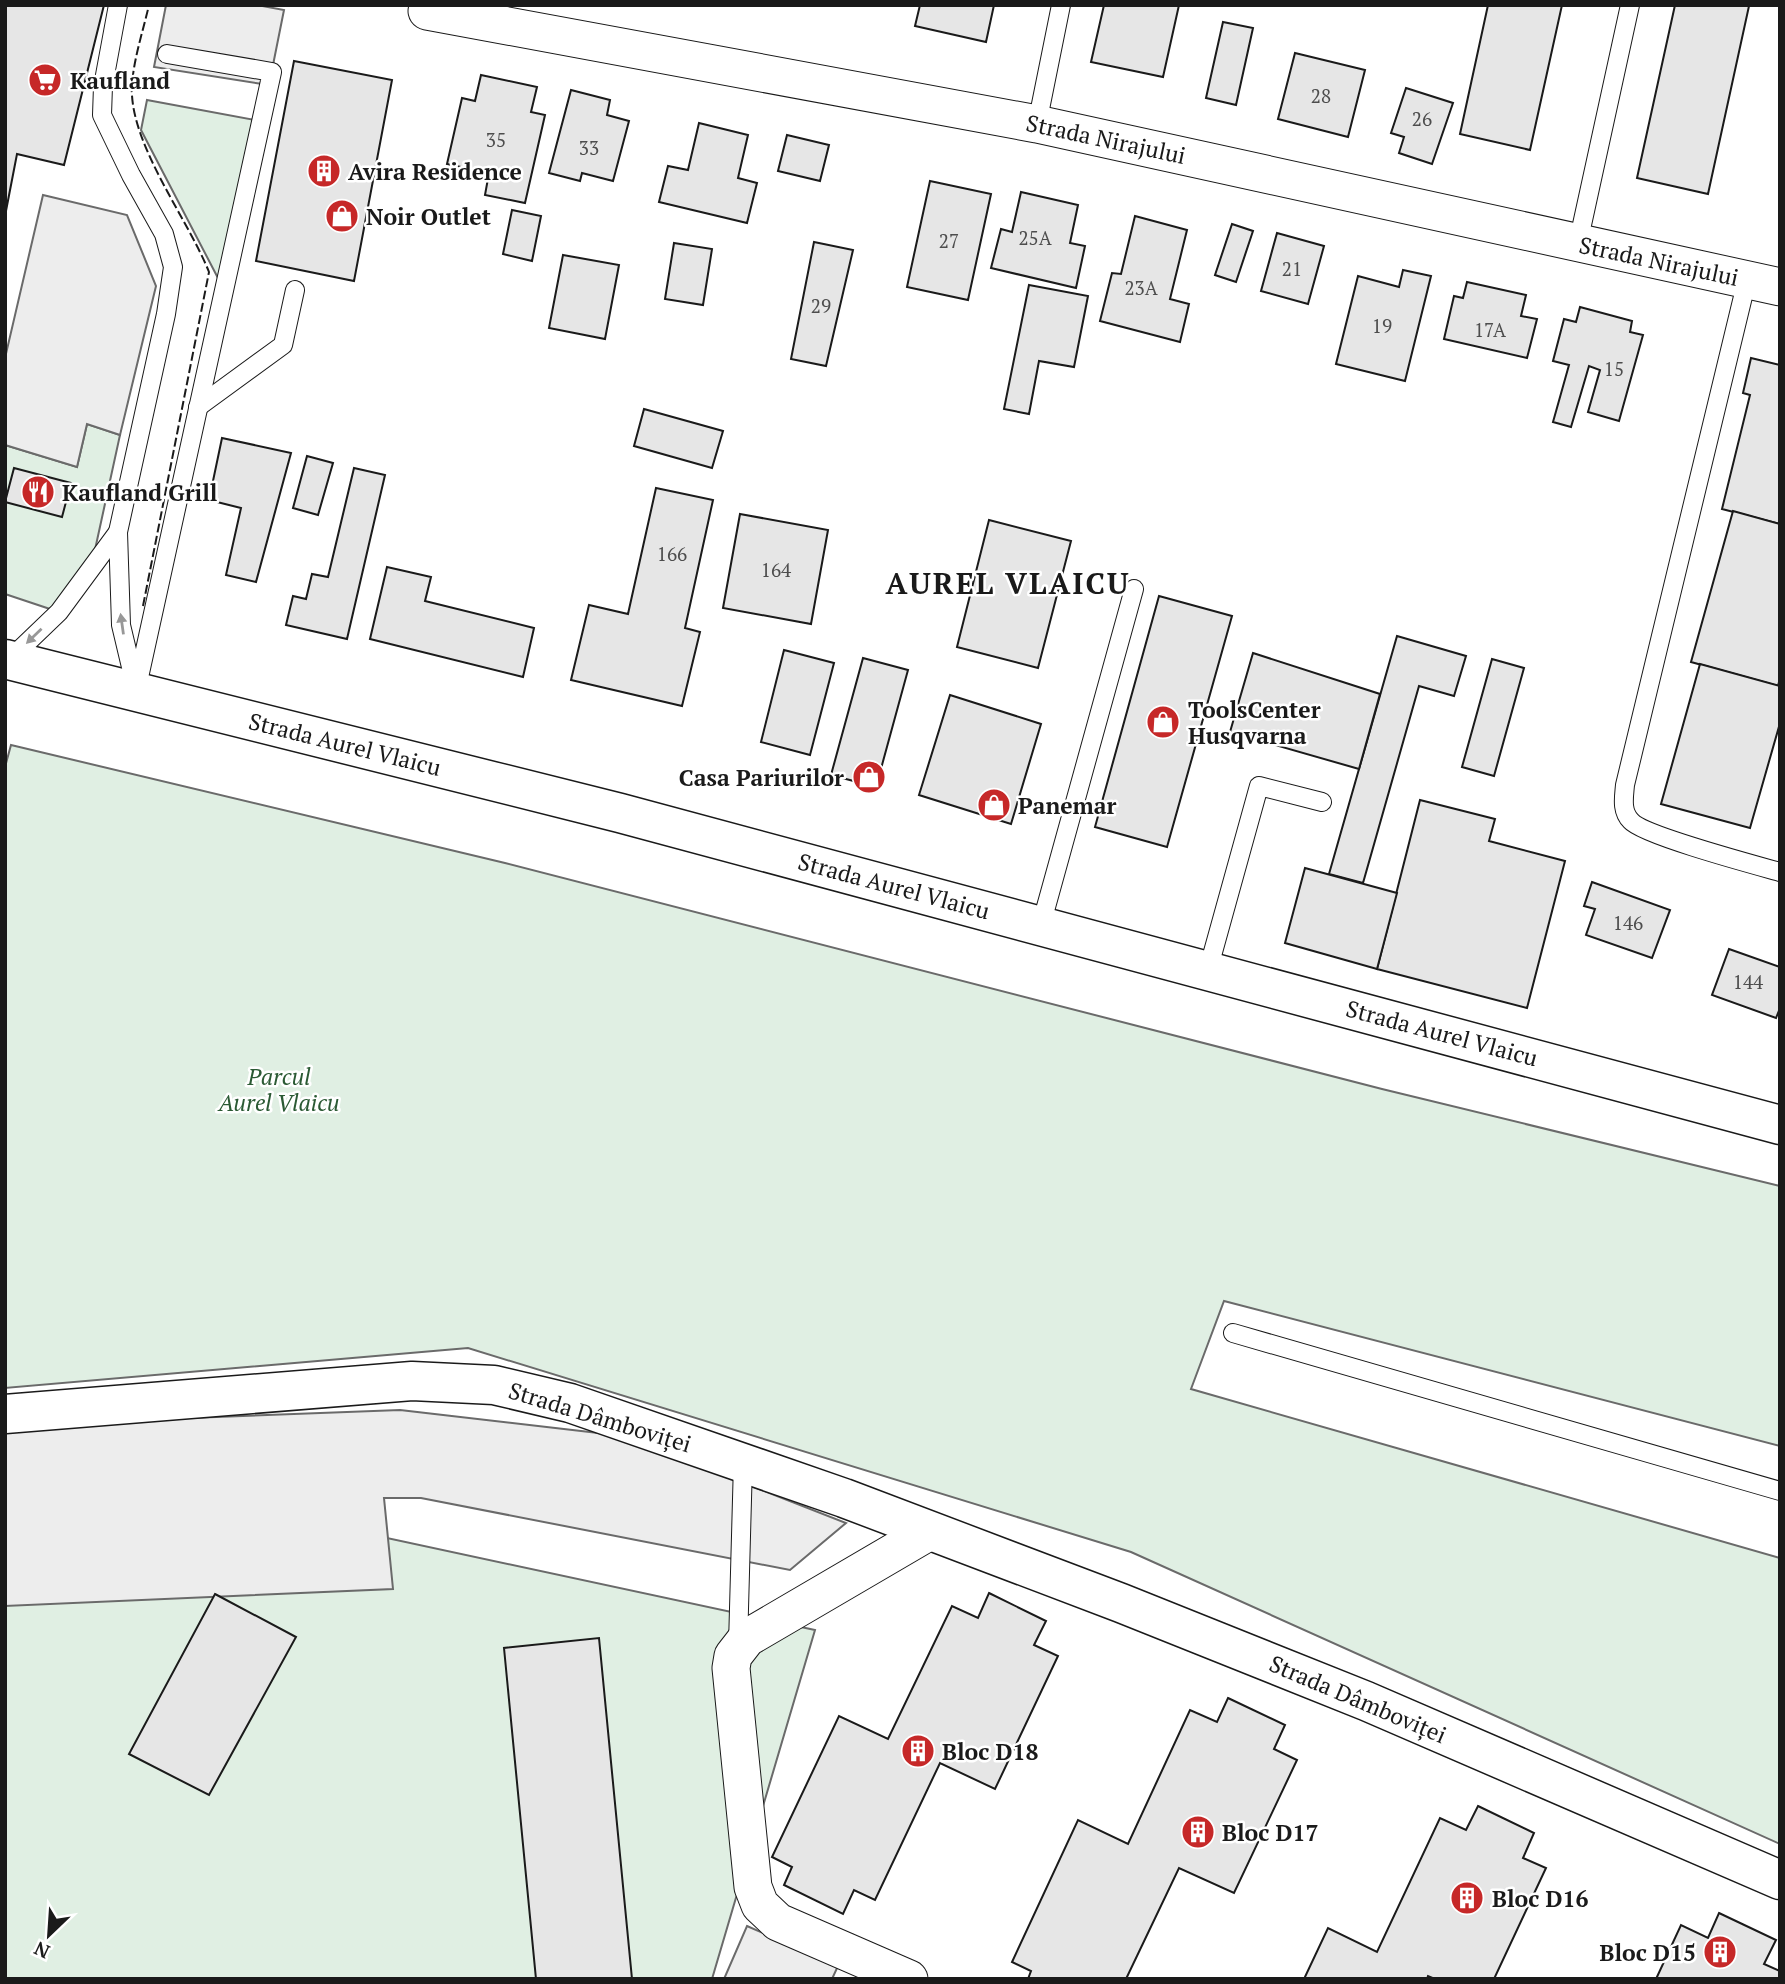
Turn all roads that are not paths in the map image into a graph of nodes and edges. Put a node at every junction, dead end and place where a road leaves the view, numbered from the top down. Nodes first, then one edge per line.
1 (118, 5) edge
2 (1061, 5) edge
3 (1630, 5) edge
4 (427, 11) dead end
5 (167, 54) dead end
6 (1037, 124) junction
7 (1578, 243) junction
8 (1763, 284) edge
9 (295, 290) dead end
10 (198, 407) junction
11 (118, 532) junction
12 (1134, 589) dead end
13 (7, 660) edge
14 (136, 691) junction
15 (1322, 802) dead end
16 (1780, 872) edge
17 (1041, 925) junction
18 (1208, 970) junction
19 (1780, 1125) edge
20 (1233, 1333) dead end
21 (5, 1415) edge
22 (743, 1463) junction
23 (1780, 1491) edge
24 (930, 1531) junction
25 (738, 1647) junction
26 (1780, 1880) edge
27 (909, 1979) edge

1 - 11 lane
2 - 6 lane
3 - 7 lane
4 - 6 street, Strada Nirajului
5 - 10 lane
6 - 7 street, Strada Nirajului
7 - 8 street, Strada Nirajului
8 - 16 lane
9 - 10 lane
10 - 14 lane
11 -> 13 lane
14 -> 11 lane
12 - 17 lane
13 - 14 street, Strada Aurel Vlaicu
14 - 17 street, Strada Aurel Vlaicu
15 - 18 lane
17 - 18 street, Strada Aurel Vlaicu
18 - 19 street, Strada Aurel Vlaicu
20 - 23 lane
21 - 22 street, Strada Dâmboviței
22 - 24 street, Strada Dâmboviței
22 - 25 lane
24 - 25 street
24 - 26 street, Strada Dâmboviței
25 - 27 street

